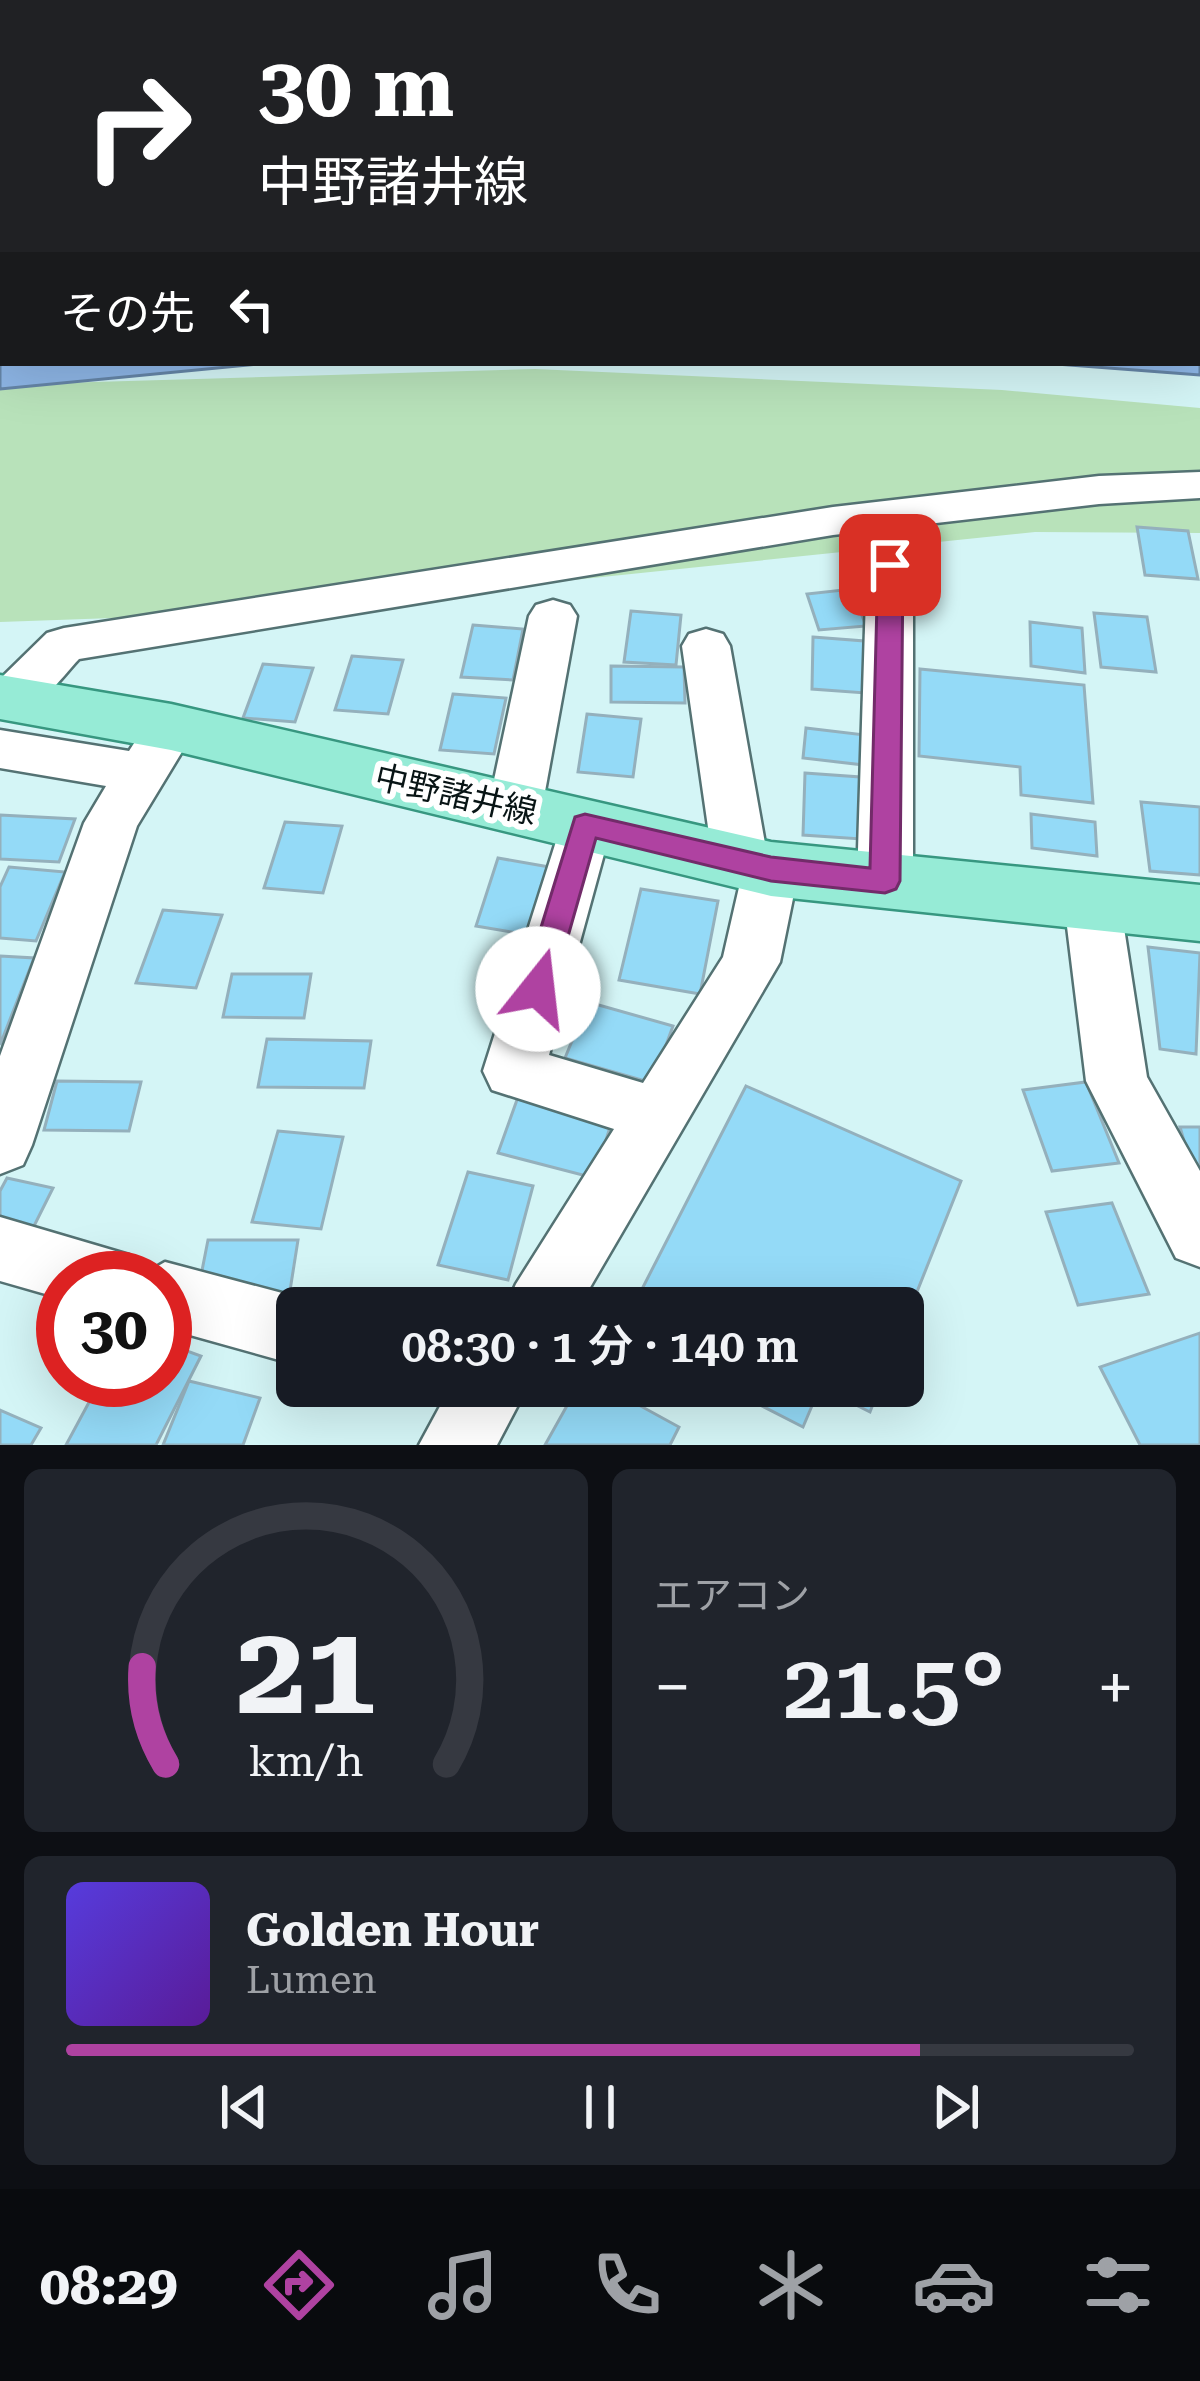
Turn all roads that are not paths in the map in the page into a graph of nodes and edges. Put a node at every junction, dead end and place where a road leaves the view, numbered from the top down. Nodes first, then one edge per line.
1 (1200, 484) edge
2 (890, 565) dead end
3 (553, 616) dead end
4 (706, 646) dead end
5 (4, 714) edge
6 (157, 750) junction
7 (515, 808) junction
8 (585, 825) junction
9 (756, 866) junction
10 (885, 881) junction
11 (1093, 902) junction
12 (1200, 913) edge
13 (658, 1115) junction
14 (0, 1145) edge
15 (1200, 1236) edge
16 (0, 1249) edge
17 (36, 1259) edge
18 (553, 1287) edge
19 (192, 1302) edge
20 (276, 1325) edge
21 (479, 1407) edge
22 (456, 1445) edge

1 - 5 street
2 - 10 street
3 - 7 street
4 - 9 street
5 - 6 main road, 中野諸井線
6 - 7 main road, 中野諸井線
6 - 14 street
7 - 8 main road, 中野諸井線
8 - 9 main road, 中野諸井線
8 - 13 street
9 - 10 main road, 中野諸井線
9 - 13 street
10 - 11 main road, 中野諸井線
11 - 12 main road, 中野諸井線
11 - 15 street
13 - 18 street
16 - 17 street
19 - 20 street
21 - 22 street

